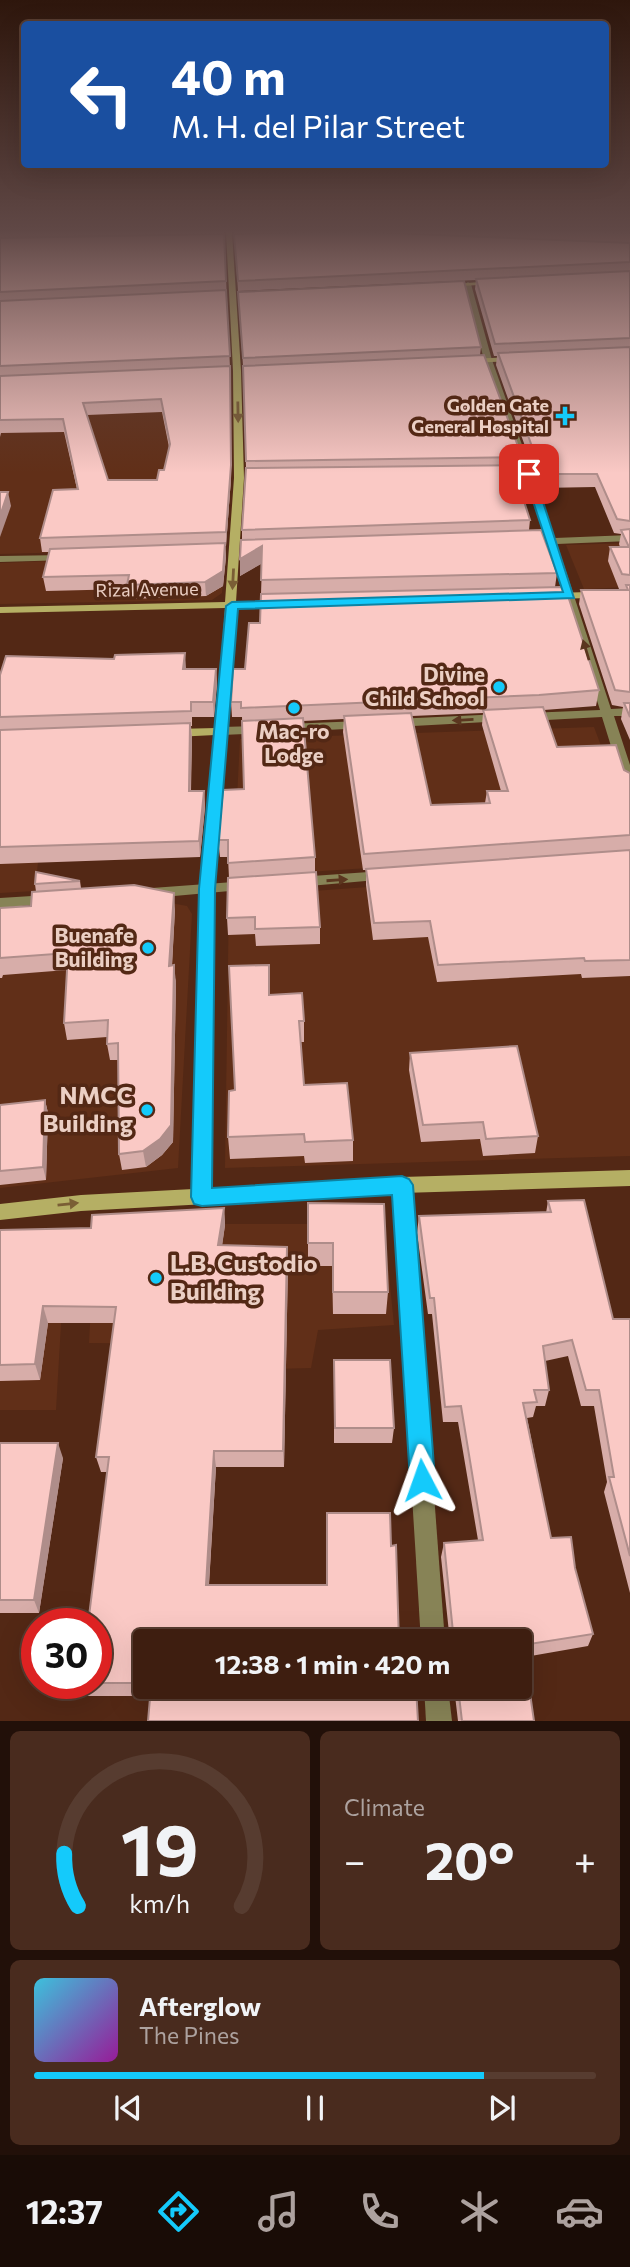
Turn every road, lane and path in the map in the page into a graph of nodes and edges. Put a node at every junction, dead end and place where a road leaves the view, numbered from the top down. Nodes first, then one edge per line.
1 (234, 312) edge
2 (475, 312) edge
3 (529, 358) edge
4 (488, 360) junction
5 (450, 362) edge
6 (237, 371) junction
7 (251, 371) edge
8 (223, 372) edge
9 (516, 474) edge
10 (529, 474) junction
11 (239, 478) junction
12 (251, 478) edge
13 (630, 538) edge
14 (550, 541) junction
15 (509, 543) edge
16 (249, 551) edge
17 (221, 552) edge
18 (235, 552) junction
19 (83, 557) edge
20 (0, 559) edge
21 (630, 594) edge
22 (543, 596) edge
23 (570, 596) junction
24 (286, 604) edge
25 (232, 606) junction
26 (0, 610) edge
27 (630, 712) edge
28 (605, 713) junction
29 (373, 724) edge
30 (386, 724) edge
31 (222, 731) junction
32 (167, 733) edge
33 (630, 785) edge
34 (398, 875) edge
35 (289, 883) edge
36 (262, 885) edge
37 (207, 889) junction
38 (142, 893) edge
39 (65, 898) edge
40 (0, 902) edge
41 (630, 1178) edge
42 (402, 1185) junction
43 (202, 1197) junction
44 (0, 1212) edge
45 (432, 1629) edge
46 (437, 1699) edge
47 (439, 1721) edge

1 - 6 street
2 - 4 street
3 - 4 street
4 - 5 street
4 - 10 street
6 - 7 street
6 - 8 street
6 -> 11 street
9 - 10 street
10 - 14 street
11 - 12 street
11 - 18 street
13 - 14 street
14 - 15 street
14 - 23 street
16 - 18 street
17 - 18 street
18 -> 25 street
19 - 20 street
21 - 23 street
22 - 23 street
28 -> 23 street
24 - 25 street, Rizal Avenue
25 - 26 street, Rizal Avenue
25 - 31 street
27 - 28 street
28 -> 30 street
28 - 33 street
29 - 31 street
31 - 32 street
31 - 37 street
35 -> 34 street
36 - 37 street
37 - 38 street
37 - 43 street
39 - 40 street
41 - 42 street
42 - 43 street
42 - 45 street
44 -> 43 street
46 - 47 street

